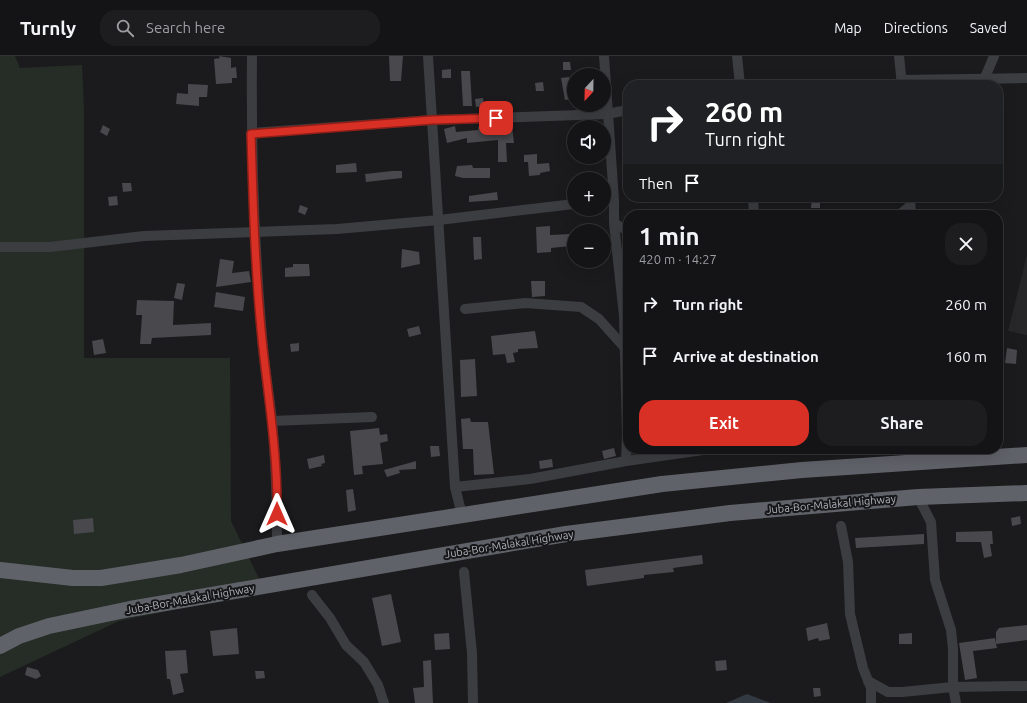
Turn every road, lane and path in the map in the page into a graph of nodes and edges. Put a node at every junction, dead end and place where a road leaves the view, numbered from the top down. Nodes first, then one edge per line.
1 (252, 56) edge
2 (428, 56) edge
3 (604, 56) edge
4 (737, 56) edge
5 (899, 56) edge
6 (994, 56) edge
7 (1027, 78) edge
8 (739, 80) edge
9 (902, 80) edge
10 (984, 80) joint
11 (623, 111) edge
12 (607, 114) junction
13 (432, 120) junction
14 (251, 134) junction
15 (608, 172) edge
16 (567, 205) edge
17 (611, 209) edge
18 (439, 220) junction
19 (614, 223) junction
20 (623, 228) edge
21 (254, 231) junction
22 (0, 247) edge
23 (623, 293) edge
24 (465, 309) dead end
25 (623, 346) edge
26 (372, 417) dead end
27 (272, 421) junction
28 (626, 454) edge
29 (675, 454) edge
30 (1027, 455) edge
31 (626, 461) junction
32 (455, 487) junction
33 (1027, 493) edge
34 (918, 497) junction
35 (462, 514) junction
36 (842, 526) dead end
37 (277, 544) junction
38 (0, 570) edge
39 (464, 572) dead end
40 (312, 595) dead end
41 (0, 646) edge
42 (868, 681) junction
43 (1027, 686) edge
44 (953, 687) junction
45 (384, 703) edge
46 (473, 703) edge
47 (870, 703) edge
48 (956, 703) edge

1 - 14 street
2 - 13 street
3 - 12 street
4 - 8 street
5 - 9 street
6 - 10 street
7 - 10 street
11 - 12 street
12 - 13 street
12 - 15 street
13 - 14 street
13 - 18 street
14 - 21 street
16 - 18 street
17 - 19 street
18 - 21 street
18 - 32 street
19 - 20 street
19 - 23 street
21 - 22 street
21 - 27 street
24 - 25 street
26 - 27 street
27 - 37 street
28 - 31 street
29 - 31 street
30 - 35 highway
31 - 32 street
32 - 35 street
33 - 34 highway, Juba-Bor-Malakal Highway
34 - 41 highway, Juba-Bor-Malakal Highway
34 - 44 street
35 - 37 highway
36 - 42 street
37 - 38 highway
39 - 46 street
40 - 45 street
42 - 44 street
42 - 47 street
43 - 44 street
44 - 48 street

